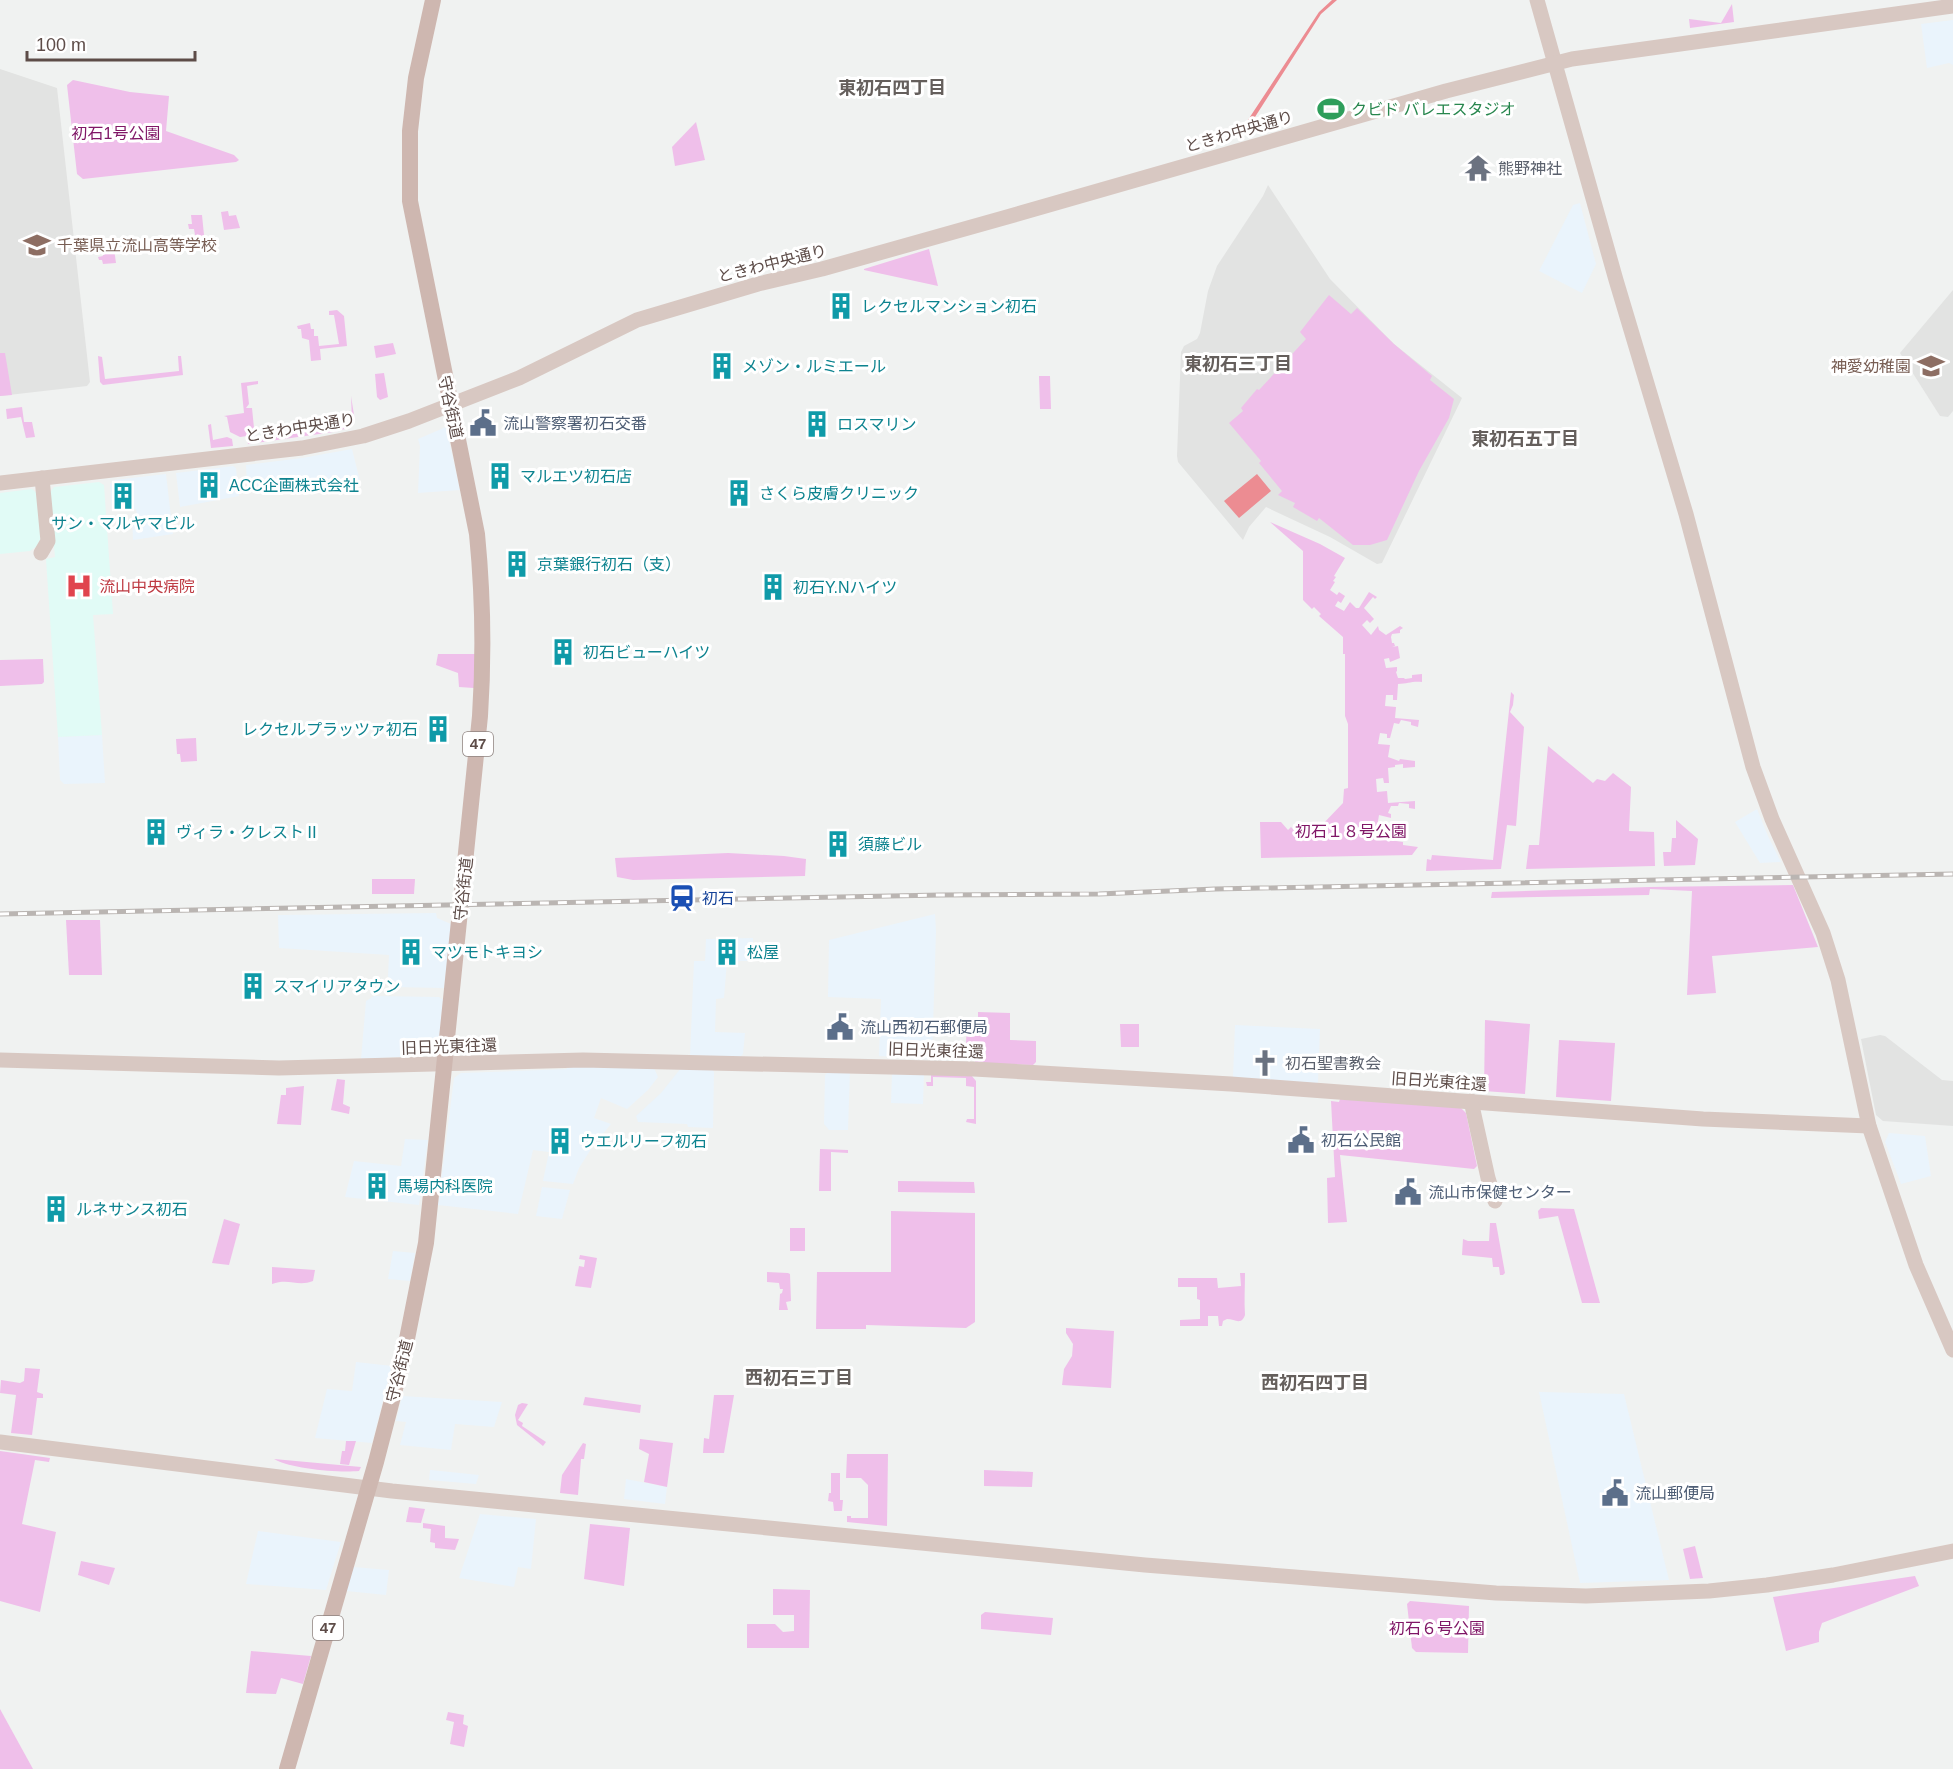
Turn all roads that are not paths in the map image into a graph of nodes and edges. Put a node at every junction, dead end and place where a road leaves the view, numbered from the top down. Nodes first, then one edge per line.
1 (433, 0) edge
2 (1537, 0) edge
3 (1953, 6) edge
4 (1555, 63) junction
5 (451, 405) junction
6 (42, 478) junction
7 (0, 483) edge
8 (41, 553) dead end
9 (0, 1060) edge
10 (445, 1064) junction
11 (1471, 1101) junction
12 (1869, 1126) junction
13 (1495, 1201) dead end
14 (1953, 1350) edge
15 (0, 1442) edge
16 (369, 1488) junction
17 (1953, 1551) edge
18 (287, 1769) edge

1 - 5 main road, 守谷街道 / 47
2 - 4 street
3 - 4 street, ときわ中央通り
4 - 5 street, ときわ中央通り
4 - 12 street
5 - 6 street, ときわ中央通り
5 - 10 main road, 守谷街道 / 47
6 - 7 street, ときわ中央通り
6 - 8 street
9 - 10 street, 旧日光東往還
10 - 11 street, 旧日光東往還
10 - 16 main road, 守谷街道 / 47
11 - 12 street, 旧日光東往還
11 - 13 street
12 - 14 street
15 - 16 street
16 - 17 street
16 - 18 main road, 守谷街道 / 47

